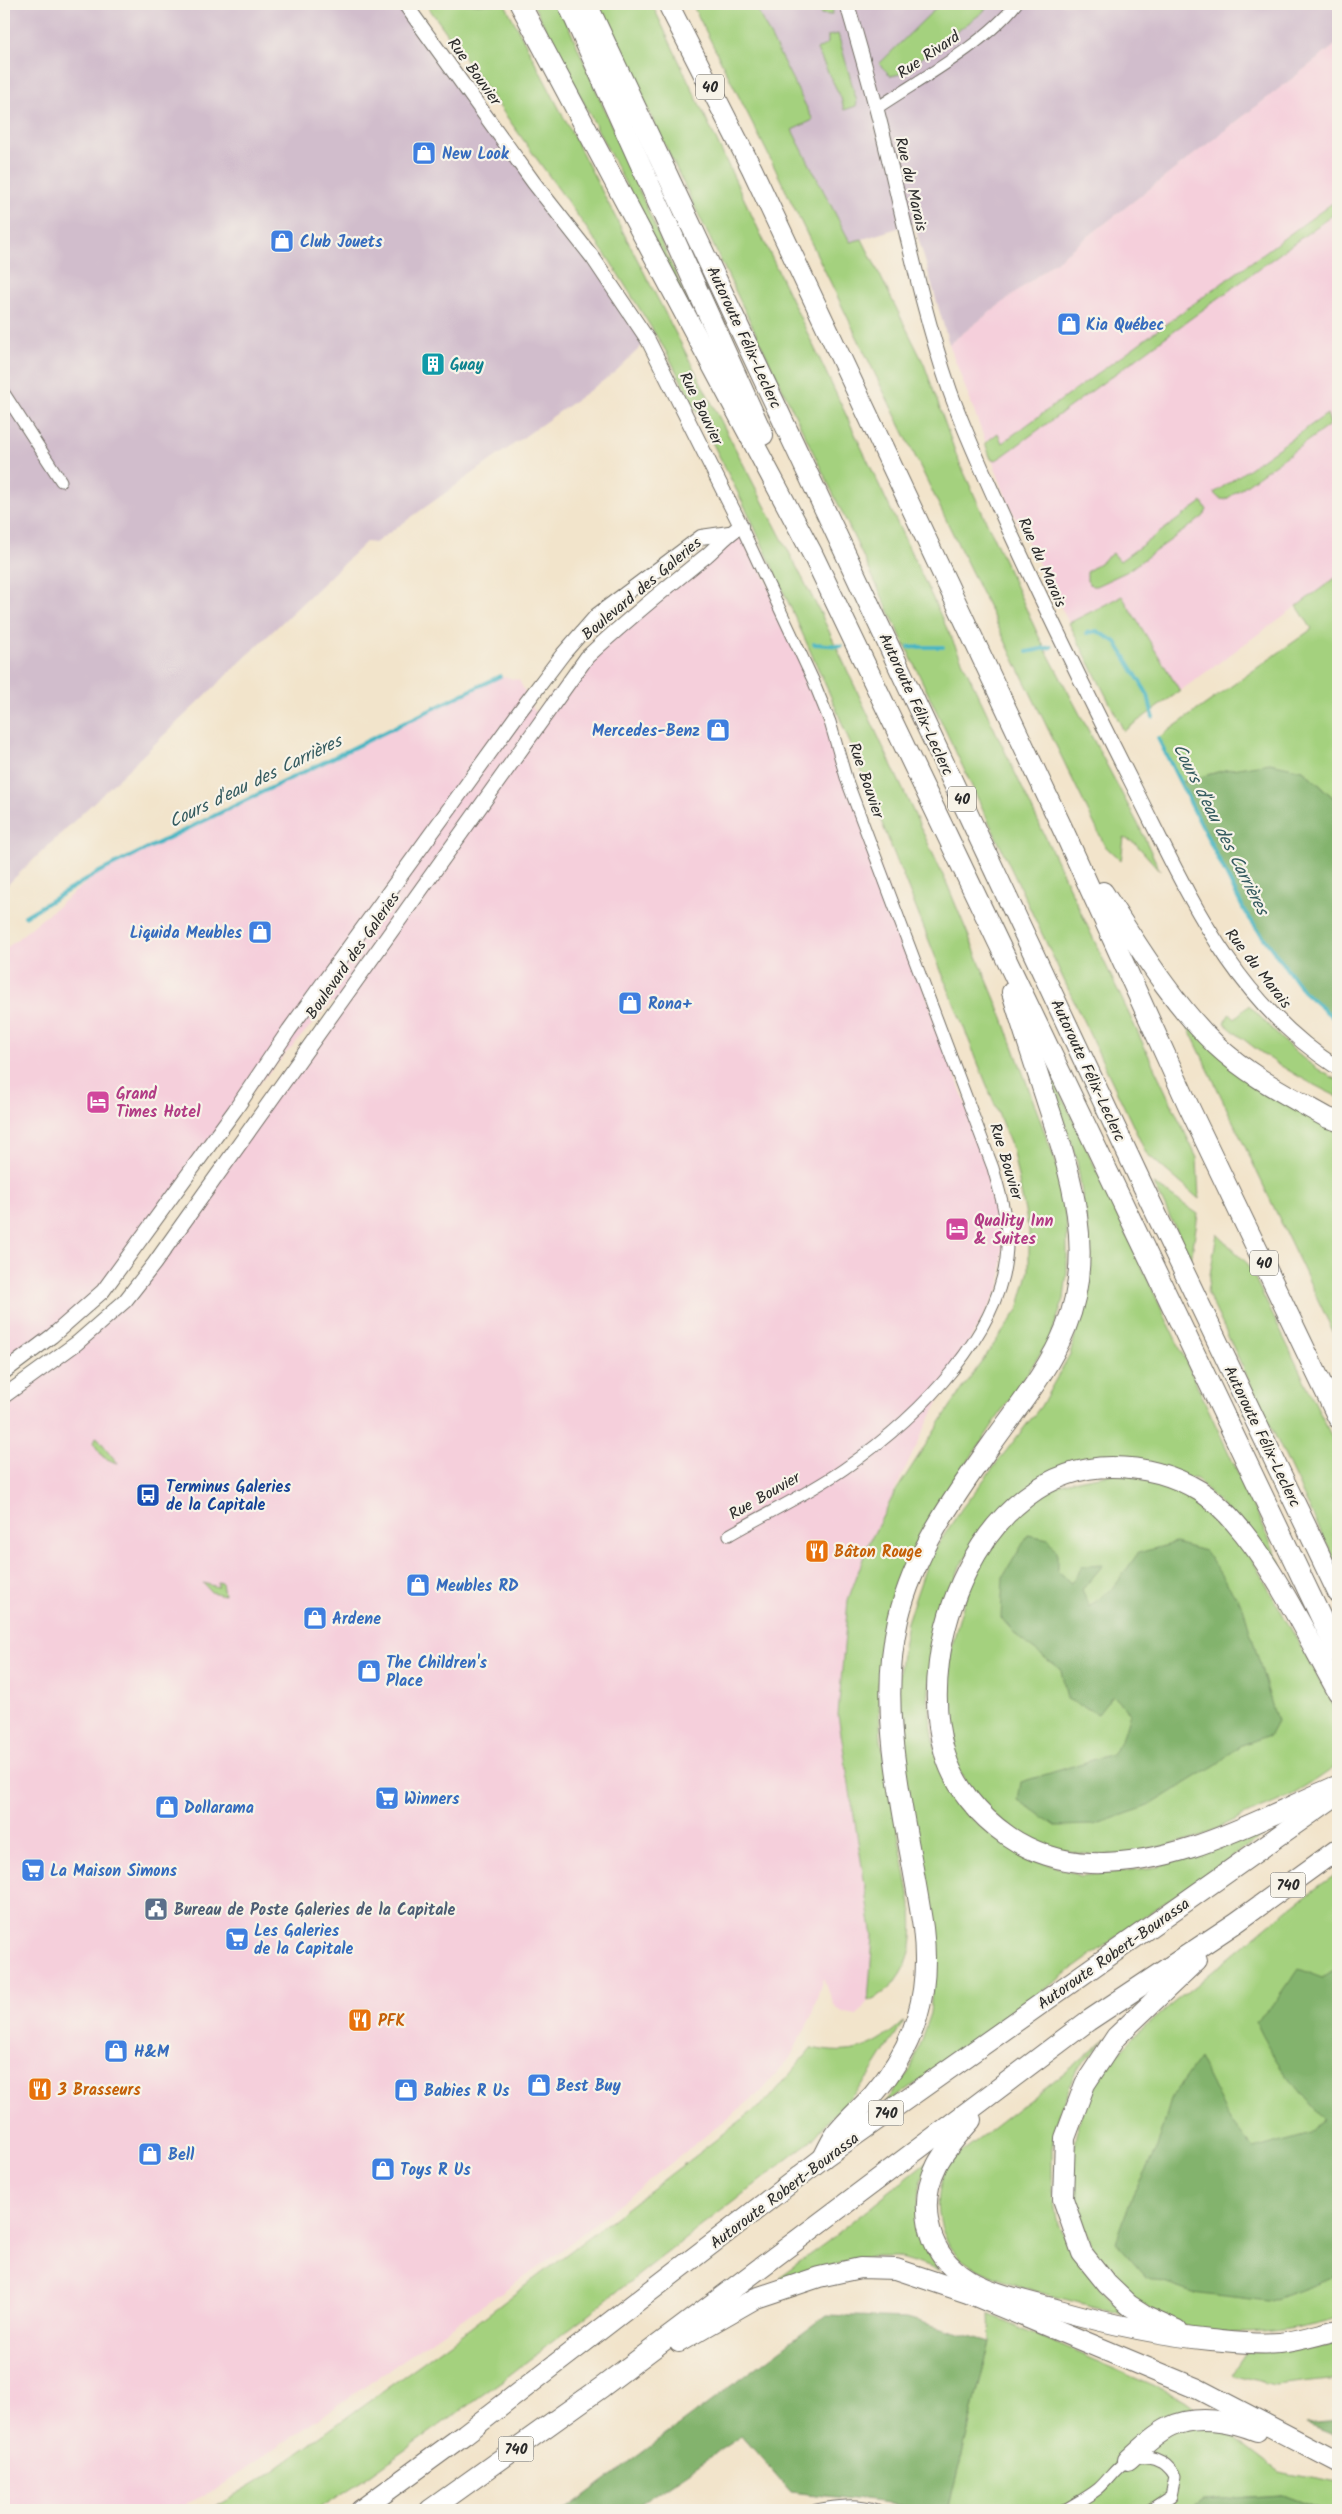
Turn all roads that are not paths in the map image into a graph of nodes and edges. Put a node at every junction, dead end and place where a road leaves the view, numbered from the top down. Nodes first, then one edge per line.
1 (405, 4) edge
2 (520, 4) edge
3 (568, 4) edge
4 (587, 4) edge
5 (668, 4) edge
6 (847, 4) edge
7 (1016, 4) edge
8 (877, 108) junction
9 (4, 393) edge
10 (61, 481) dead end
11 (735, 530) junction
12 (812, 553) junction
13 (1066, 836) junction
14 (986, 914) junction
15 (1338, 1068) edge
16 (1189, 1107) junction
17 (1338, 1121) edge
18 (4, 1372) edge
19 (1338, 1387) edge
20 (4, 1396) edge
21 (1338, 1418) edge
22 (729, 1535) dead end
23 (1338, 1593) edge
24 (1338, 1654) edge
25 (1338, 1692) edge
26 (1338, 1785) edge
27 (1338, 1794) edge
28 (1316, 1802) junction
29 (1338, 1849) edge
30 (1237, 1922) junction
31 (988, 2097) junction
32 (823, 2158) junction
33 (1338, 2330) edge
34 (1195, 2338) junction
35 (602, 2387) junction
36 (1128, 2460) junction
37 (1338, 2463) edge
38 (361, 2510) edge
39 (430, 2510) edge
40 (816, 2510) edge
41 (877, 2510) edge
42 (1065, 2510) edge
43 (1150, 2510) edge

1 - 11 street, Rue Bouvier
2 - 12 highway
3 - 12 highway
4 - 23 highway, Autoroute Félix-Leclerc / 40
5 - 13 highway, 40
6 - 8 street, Rue du Marais
7 - 8 street, Rue Rivard
8 - 15 street, Rue du Marais
9 - 10 street
11 - 18 street, Boulevard des Galeries
11 - 20 street, Boulevard des Galeries
11 - 22 street, Rue Bouvier
12 - 14 highway
13 - 16 highway, 40
13 - 17 highway
14 - 24 highway
14 - 32 highway
16 - 19 highway
16 - 21 highway, 40
25 - 28 highway
26 - 28 highway
27 - 28 highway, Autoroute Robert-Bourassa / 740
28 - 32 highway, Autoroute Robert-Bourassa / 740
29 - 30 highway, 740
30 - 31 highway, 740
30 - 34 highway
31 - 34 highway
31 - 35 highway, 740
32 - 38 highway, Autoroute Robert-Bourassa / 740
33 - 34 highway
35 - 37 highway
35 - 39 highway, 740
36 - 37 highway
36 - 42 street
36 - 43 street
40 - 41 street

